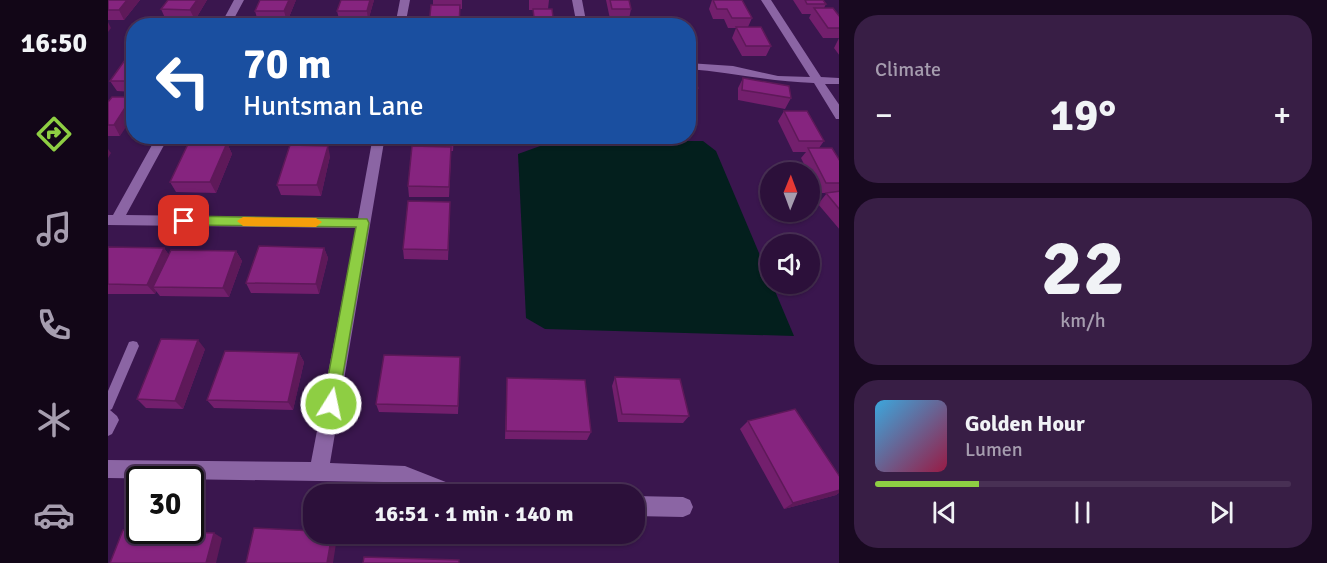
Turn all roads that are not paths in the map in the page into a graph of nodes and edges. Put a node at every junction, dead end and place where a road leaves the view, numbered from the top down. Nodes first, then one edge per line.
1 (239, 0) edge
2 (405, 0) edge
3 (577, 0) edge
4 (765, 0) edge
5 (229, 18) edge
6 (402, 18) edge
7 (580, 18) edge
8 (696, 66) edge
9 (817, 81) junction
10 (839, 81) edge
11 (839, 114) edge
12 (159, 144) edge
13 (378, 144) edge
14 (113, 220) edge
15 (363, 223) junction
16 (134, 346) dead end
17 (108, 405) edge
18 (108, 415) edge
19 (108, 430) edge
20 (108, 470) edge
21 (319, 472) junction
22 (426, 484) edge
23 (645, 506) edge
24 (683, 507) dead end

1 - 5 street
2 - 6 street
3 - 7 street
4 - 9 street
8 - 9 street
9 - 10 street
9 - 11 street
12 - 14 street
13 - 15 street
14 - 15 street
15 - 21 street
16 - 17 lane
18 - 19 lane
20 - 21 street
21 - 22 street
23 - 24 street

